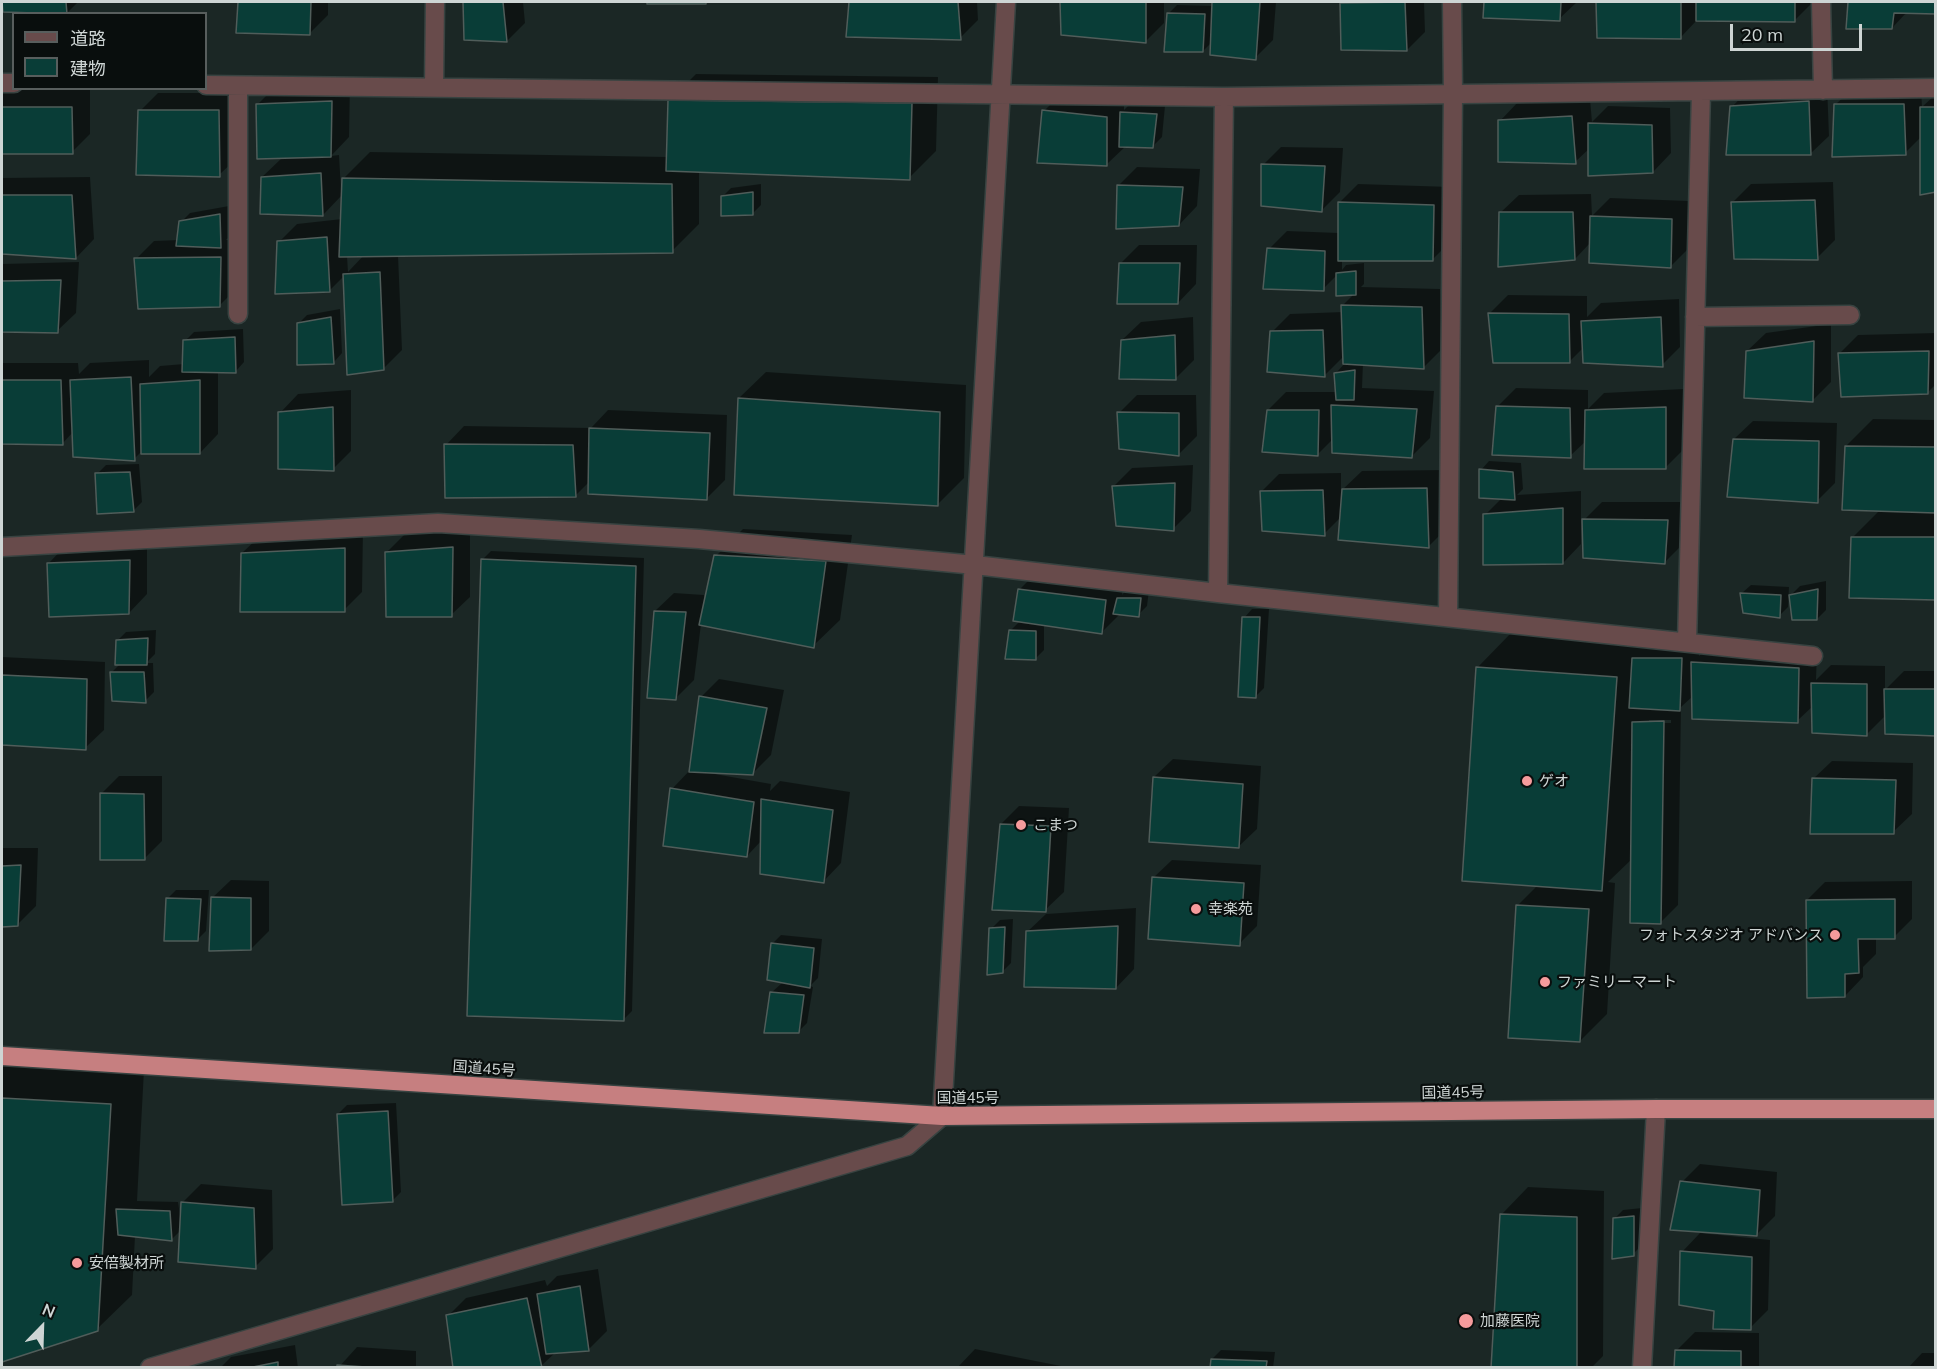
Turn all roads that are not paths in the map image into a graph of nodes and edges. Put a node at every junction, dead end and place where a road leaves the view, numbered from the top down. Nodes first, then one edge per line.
1 (435, 2) edge
2 (1006, 2) edge
3 (1452, 2) edge
4 (1821, 2) edge
5 (207, 85) edge
6 (238, 86) junction
7 (434, 87) junction
8 (1935, 88) edge
9 (1823, 90) junction
10 (1701, 92) junction
11 (1000, 93) junction
12 (1453, 93) junction
13 (1224, 96) junction
14 (238, 314) dead end
15 (1850, 315) dead end
16 (1695, 317) junction
17 (2, 547) edge
18 (975, 565) junction
19 (1218, 593) junction
20 (1448, 616) junction
21 (1687, 642) junction
22 (1814, 656) dead end
23 (2, 1056) edge
24 (1656, 1109) junction
25 (1935, 1109) edge
26 (942, 1116) junction
27 (150, 1368) edge
28 (1642, 1368) edge

1 - 7 street
2 - 11 street
3 - 12 street
4 - 9 street
5 - 6 street
6 - 7 street
6 - 14 street
7 - 11 street
8 - 9 street
9 - 10 street
10 - 12 street
10 - 16 street
11 - 13 street
11 - 18 street
12 - 13 street
12 - 20 street
13 - 19 street
15 - 16 street
16 - 21 street
17 - 18 street
18 - 19 street
18 - 26 street
19 - 20 street
20 - 21 street
21 - 22 street
23 - 26 highway, 国道45号
24 - 25 highway, 国道45号
24 - 26 highway, 国道45号
24 - 28 street
26 - 27 street

